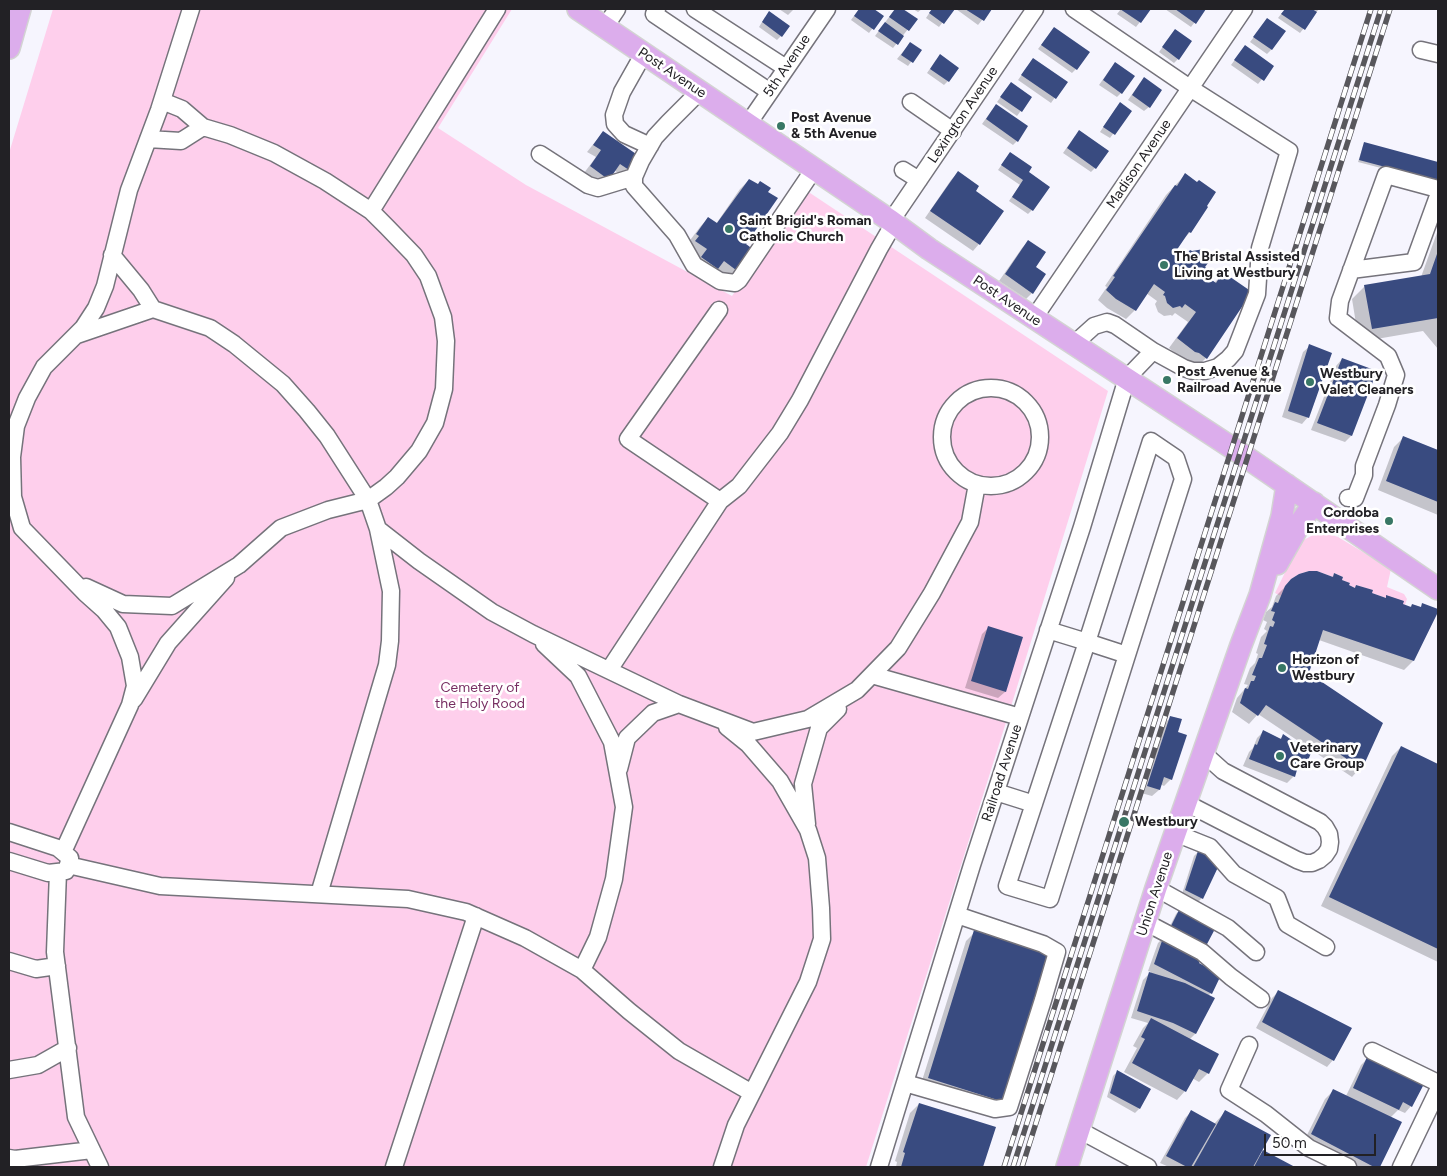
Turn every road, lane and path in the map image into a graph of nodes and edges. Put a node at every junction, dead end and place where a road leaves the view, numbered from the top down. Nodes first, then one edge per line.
1 (20, 9) edge
2 (191, 9) edge
3 (497, 9) edge
4 (578, 9) edge
5 (617, 9) edge
6 (695, 9) edge
7 (827, 9) edge
8 (1035, 9) edge
9 (1074, 9) edge
10 (1244, 9) edge
11 (655, 11) edge
12 (605, 27) junction
13 (9, 48) edge
14 (1421, 50) dead end
15 (644, 53) junction
16 (1438, 54) edge
17 (786, 68) junction
18 (1190, 88) junction
19 (700, 91) junction
20 (770, 92) junction
21 (162, 101) junction
22 (911, 102) dead end
23 (748, 124) junction
24 (203, 127) junction
25 (953, 131) junction
26 (148, 139) junction
27 (650, 146) junction
28 (540, 154) dead end
29 (814, 169) junction
30 (903, 170) dead end
31 (634, 177) junction
32 (919, 180) junction
33 (1438, 189) edge
34 (1438, 196) edge
35 (371, 211) junction
36 (893, 222) junction
37 (112, 255) junction
38 (1351, 270) junction
39 (153, 309) junction
40 (718, 310) dead end
41 (1034, 318) junction
42 (75, 336) junction
43 (1074, 344) junction
44 (1154, 351) junction
45 (1127, 378) junction
46 (976, 484) junction
47 (1286, 485) junction
48 (368, 500) junction
49 (720, 502) junction
50 (1314, 503) junction
51 (1340, 521) junction
52 (378, 529) junction
53 (239, 565) junction
54 (75, 582) junction
55 (1438, 589) edge
56 (1260, 595) junction
57 (1048, 630) junction
58 (533, 634) junction
59 (1087, 642) junction
60 (1127, 655) junction
61 (609, 670) junction
62 (872, 675) junction
63 (858, 690) junction
64 (679, 704) junction
65 (130, 706) junction
66 (711, 714) junction
67 (1020, 717) junction
68 (1203, 753) junction
69 (618, 774) junction
70 (996, 792) junction
71 (1186, 803) junction
72 (1034, 804) junction
73 (808, 830) junction
74 (9, 832) edge
75 (1175, 833) junction
76 (9, 861) edge
77 (63, 863) junction
78 (1156, 888) junction
79 (320, 894) junction
80 (957, 915) junction
81 (476, 916) junction
82 (1145, 922) junction
83 (1326, 947) dead end
84 (1256, 952) dead end
85 (9, 961) edge
86 (57, 966) junction
87 (582, 970) junction
88 (1261, 999) dead end
89 (1249, 1045) dead end
90 (68, 1048) junction
91 (1372, 1051) dead end
92 (9, 1070) edge
93 (905, 1083) junction
94 (1438, 1083) edge
95 (1438, 1090) edge
96 (752, 1093) junction
97 (1079, 1130) junction
98 (92, 1150) junction
99 (9, 1158) edge
100 (100, 1167) edge
101 (394, 1167) edge
102 (722, 1167) edge
103 (879, 1167) edge
104 (1067, 1167) edge
105 (1148, 1167) edge
106 (1348, 1167) edge
107 (1401, 1167) edge

1 - 13 main road
2 - 21 street
3 - 35 street
4 - 12 main road, Post Avenue
5 - 12 street
6 - 17 street
7 - 17 street, 5th Avenue
8 - 25 street, Lexington Avenue
9 - 18 street
10 - 18 street, Madison Avenue
11 - 20 street
12 - 15 main road, Post Avenue
14 - 16 street
15 - 19 main road, Post Avenue
15 - 27 street
17 - 20 street, 5th Avenue
18 - 41 street, Madison Avenue
18 - 44 street
19 - 23 main road, Post Avenue
19 - 27 street
20 - 23 street, 5th Avenue
21 - 24 street
21 - 26 street
22 - 25 street
23 - 29 main road, Post Avenue
24 - 26 street
24 - 35 street
25 - 32 street, Lexington Avenue
26 - 37 street
27 - 31 street
28 - 31 street
29 - 31 street
29 - 36 main road, Post Avenue
30 - 32 street
32 - 36 street, Lexington Avenue
33 - 38 street
34 - 38 street
35 - 48 street
36 - 41 main road, Post Avenue
36 - 49 street, Lexington Avenue
37 - 39 street
37 - 42 street
38 - 51 street
39 - 42 street
39 - 48 street
40 - 49 street
41 - 43 main road, Post Avenue
42 - 54 street
43 - 44 street
43 - 45 main road, Post Avenue
44 - 45 street
45 - 47 main road, Post Avenue
45 - 57 street, Railroad Avenue
46 - 46 street
46 - 62 street
47 - 50 main road, Post Avenue
47 - 56 main road, Union Avenue
48 - 52 street
48 - 53 street
49 - 61 street, Lexington Avenue
50 - 51 main road, Post Avenue
50 - 56 main road, Union Avenue
51 - 55 main road, Post Avenue
52 - 58 street
52 - 79 street
53 - 54 street
53 - 65 street
54 - 65 street
56 - 68 main road, Union Avenue
57 - 59 street
57 - 67 street, Railroad Avenue
58 - 61 street
58 - 69 street
59 - 60 street
59 - 60 street
59 - 72 street
60 - 72 street
61 - 64 street
62 - 63 street
62 - 67 street
63 - 66 street
63 - 73 street
64 - 66 street
64 - 69 street
65 - 77 street
66 - 73 street
67 - 70 street, Railroad Avenue
68 - 71 main road, Union Avenue
68 - 71 street
69 - 87 street
70 - 72 street
70 - 80 street, Railroad Avenue
71 - 75 main road, Union Avenue
73 - 96 street
74 - 77 street
75 - 78 main road, Union Avenue
75 - 83 street
76 - 77 street
77 - 79 street
77 - 86 street
78 - 82 main road, Union Avenue
78 - 84 street
79 - 81 street
80 - 93 street, Railroad Avenue
80 - 93 street
81 - 87 street
81 - 101 street
82 - 88 street
82 - 97 main road, Union Avenue
85 - 86 street
86 - 90 street
87 - 96 street
89 - 106 street
90 - 92 street
90 - 98 street
91 - 94 street
93 - 103 street, Railroad Avenue
95 - 107 street
96 - 102 street
97 - 104 main road, Union Avenue
97 - 105 street
98 - 99 street
98 - 100 street

